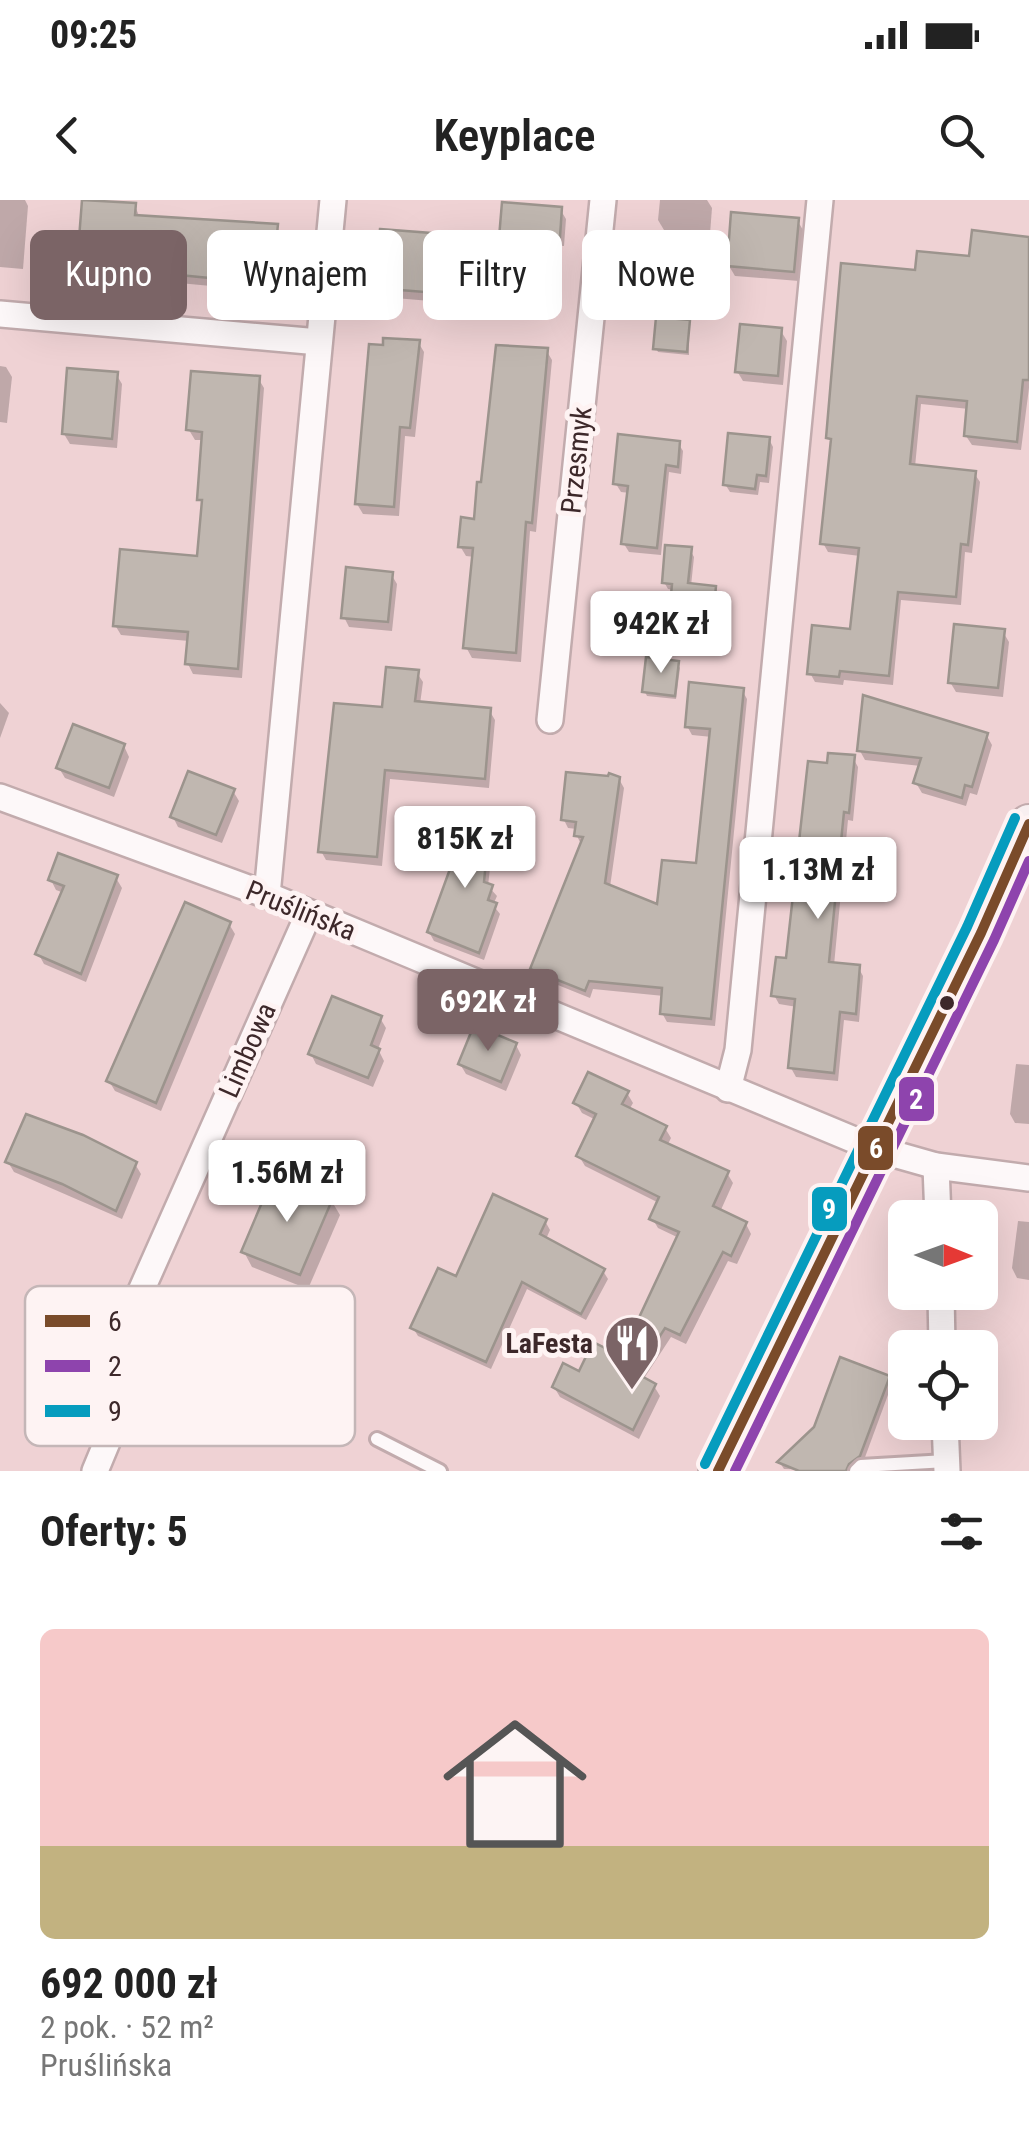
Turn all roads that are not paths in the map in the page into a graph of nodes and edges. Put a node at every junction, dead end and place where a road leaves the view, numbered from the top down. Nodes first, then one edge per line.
1 (333, 200) edge
2 (603, 200) edge
3 (820, 200) edge
4 (0, 314) edge
5 (319, 342) junction
6 (550, 720) dead end
7 (0, 797) edge
8 (1027, 832) edge
9 (267, 895) junction
10 (309, 913) junction
11 (728, 1089) junction
12 (876, 1149) junction
13 (936, 1166) junction
14 (1029, 1178) edge
15 (937, 1200) edge
16 (143, 1286) edge
17 (377, 1439) dead end
18 (945, 1440) edge
19 (105, 1446) edge
20 (946, 1466) edge
21 (95, 1471) edge
22 (440, 1471) edge
23 (718, 1471) edge
24 (856, 1471) edge

1 - 5 street
2 - 6 street, Przesmyk
3 - 11 street
4 - 5 street
5 - 9 street
7 - 9 street, Pruślińska
8 - 12 street
9 - 10 street, Pruślińska
10 - 11 street, Pruślińska
10 - 16 street, Limbowa
11 - 12 street, Pruślińska
12 - 13 street, Pruślińska
12 - 23 street
13 - 14 street, Pruślińska
13 - 15 street
17 - 22 lane
18 - 20 street
19 - 21 street, Limbowa
20 - 24 lane

